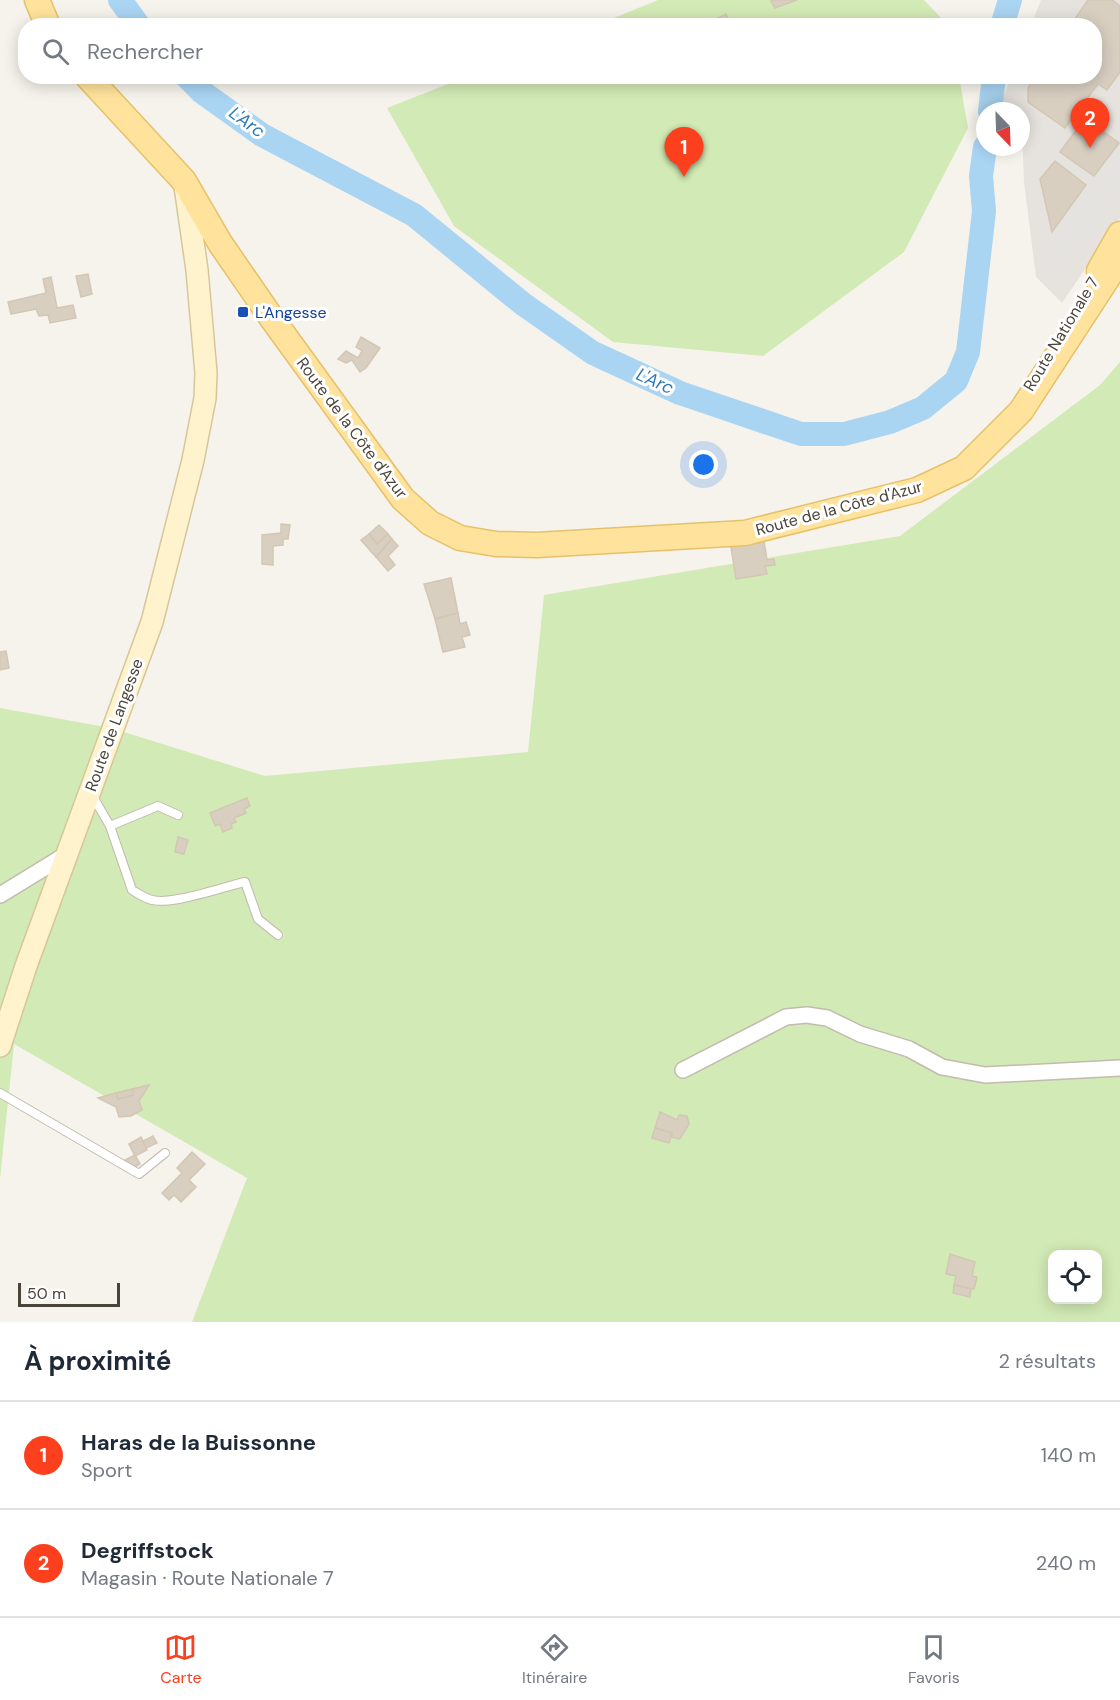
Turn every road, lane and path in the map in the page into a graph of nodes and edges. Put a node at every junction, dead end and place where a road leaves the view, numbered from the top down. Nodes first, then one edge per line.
1 (37, 0) edge
2 (45, 18) edge
3 (94, 84) edge
4 (184, 181) junction
5 (1120, 234) edge
6 (1120, 259) edge
7 (1001, 434) junction
8 (979, 454) joint
9 (90, 791) junction
10 (178, 815) dead end
11 (110, 826) junction
12 (67, 854) junction
13 (0, 895) edge
14 (278, 935) dead end
15 (0, 1046) edge
16 (1120, 1068) edge
17 (683, 1070) dead end
18 (0, 1093) edge
19 (165, 1153) dead end

1 - 2 main road
3 - 4 main road, Route de la Côte d'Azur
4 - 8 main road, Route de la Côte d'Azur
4 - 9 street, Route de Langesse
5 - 7 main road, Route Nationale 7
6 - 7 main road, Route Nationale 7
7 - 8 main road, Route Nationale 7
9 - 11 lane
9 - 12 street, Route de Langesse
10 - 11 lane
11 - 14 lane
12 - 13 street
12 - 15 street, Route de Langesse
16 - 17 street
18 - 19 lane

